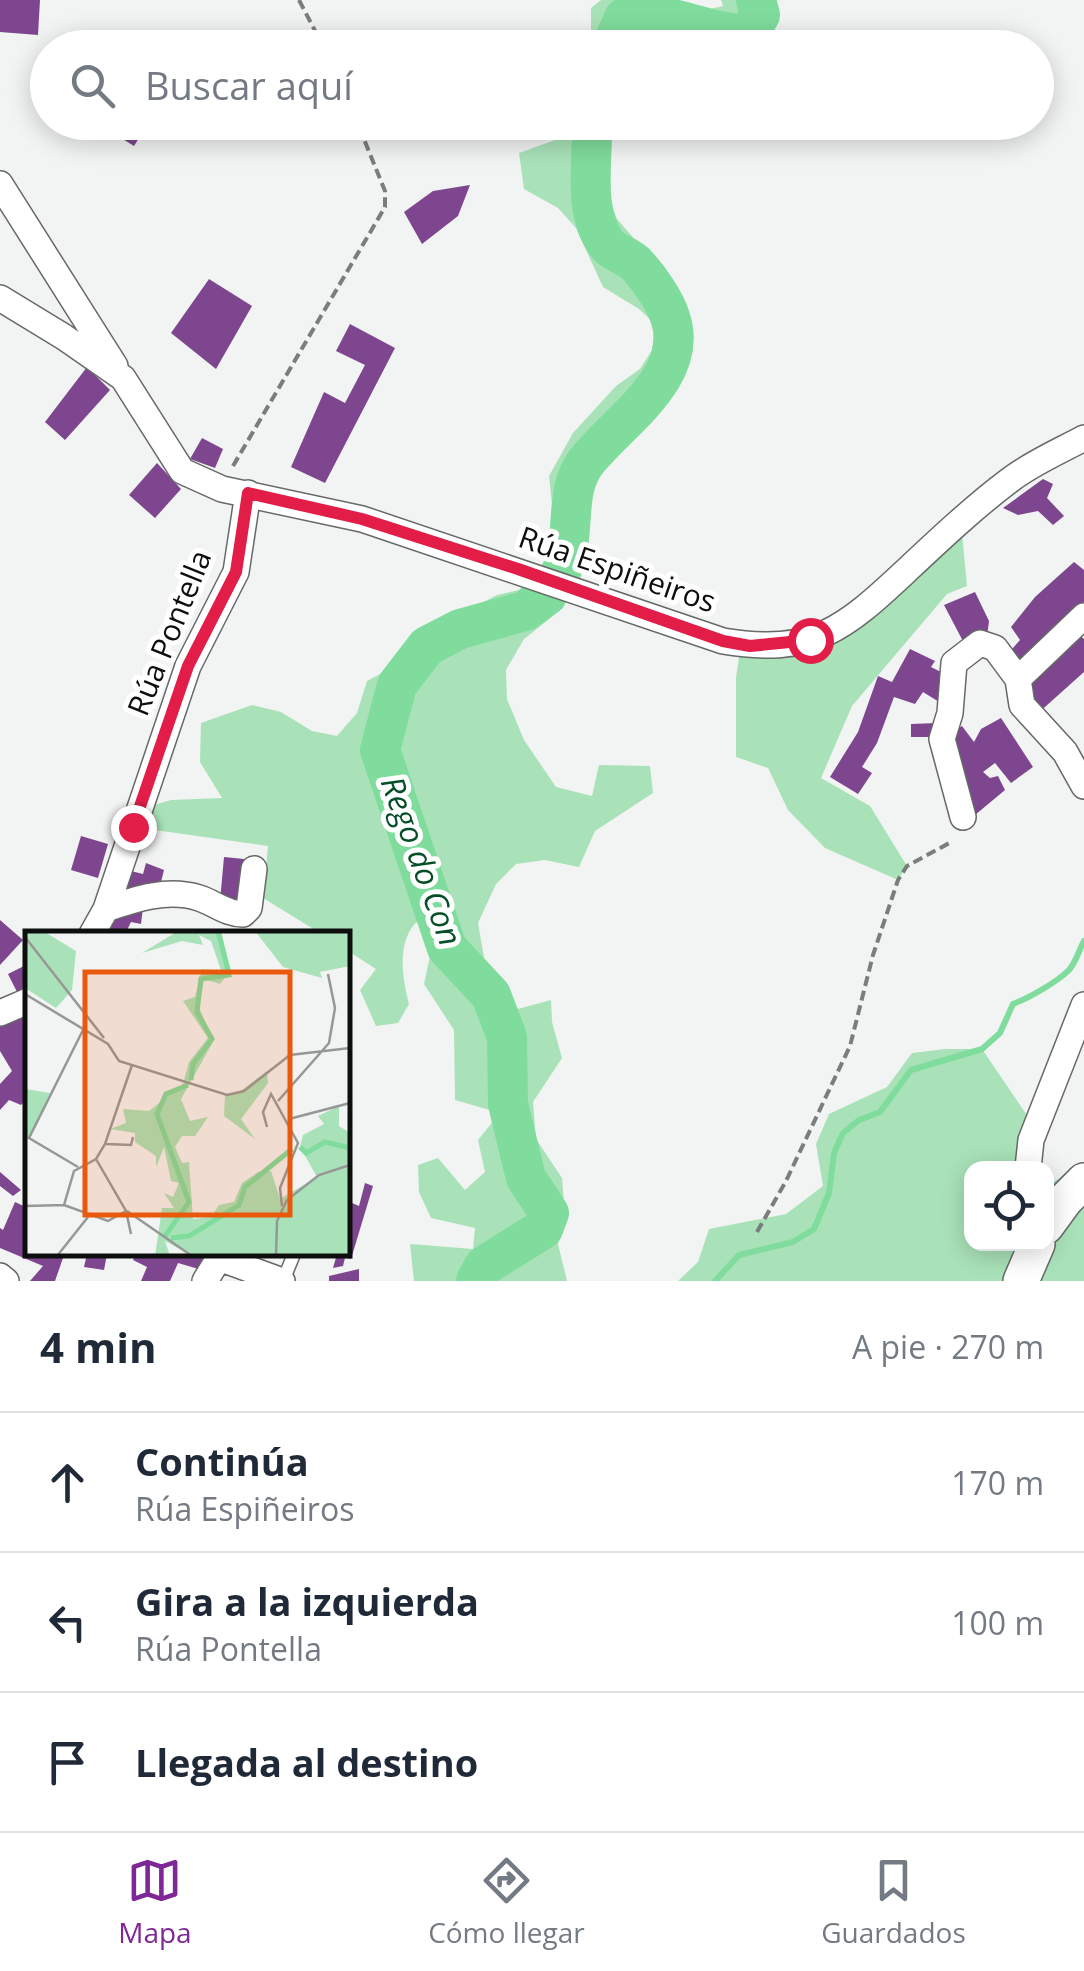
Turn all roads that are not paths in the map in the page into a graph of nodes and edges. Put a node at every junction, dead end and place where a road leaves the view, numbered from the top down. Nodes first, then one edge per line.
1 (0, 184) edge
2 (0, 298) edge
3 (122, 378) junction
4 (1084, 438) edge
5 (235, 491) junction
6 (1084, 616) edge
7 (1018, 679) junction
8 (1082, 779) edge
9 (962, 817) road end
10 (254, 869) dead end
11 (106, 909) junction
12 (94, 931) edge
13 (25, 1003) edge
14 (1084, 1005) edge
15 (0, 1013) edge
16 (1029, 1161) edge
17 (1084, 1181) edge
18 (1054, 1215) edge
19 (1034, 1251) edge
20 (293, 1256) edge
21 (220, 1264) edge
22 (0, 1276) edge
23 (6, 1281) edge
24 (204, 1281) edge
25 (283, 1281) edge
26 (1022, 1281) edge

1 - 3 street, Rúa Espiñeiros
2 - 3 street, Rúa Espiñeiros
3 - 5 street, Rúa Espiñeiros
4 - 5 street, Rúa Espiñeiros
5 - 11 street, Rúa Pontella
6 - 7 street
7 - 8 street
7 - 9 street
10 - 11 street
11 - 12 street, Rúa Pontella
13 - 15 street
14 - 16 street
17 - 18 street
19 - 26 street
20 - 25 lane
21 - 24 street
21 - 25 street
22 - 23 street

